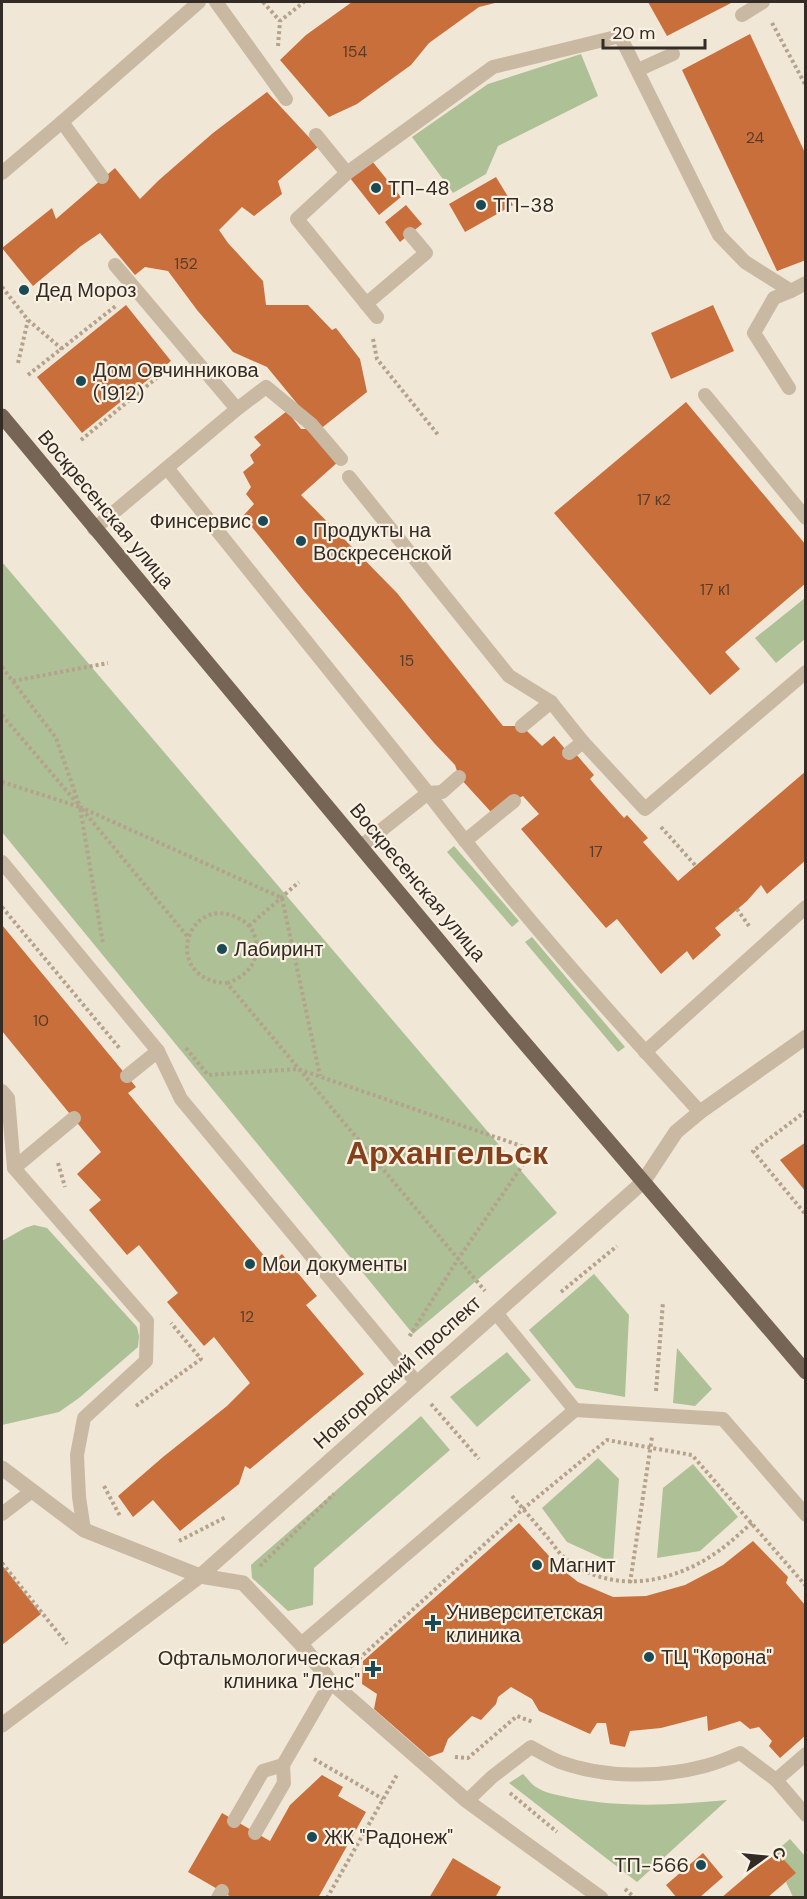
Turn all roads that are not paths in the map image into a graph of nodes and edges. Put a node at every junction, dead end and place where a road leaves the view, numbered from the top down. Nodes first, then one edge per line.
1 (199, 2) edge
2 (216, 2) edge
3 (762, 2) edge
4 (742, 15) dead end
5 (673, 54) dead end
6 (638, 70) junction
7 (286, 99) dead end
8 (62, 122) junction
9 (316, 135) dead end
10 (2, 173) edge
11 (347, 173) junction
12 (102, 177) dead end
13 (410, 234) dead end
14 (115, 265) dead end
15 (806, 283) edge
16 (790, 291) junction
17 (366, 304) junction
18 (377, 317) dead end
19 (789, 388) dead end
20 (705, 395) dead end
21 (237, 409) junction
22 (2, 416) edge
23 (341, 459) dead end
24 (166, 468) junction
25 (349, 477) dead end
26 (806, 518) edge
27 (94, 528) junction
28 (806, 672) edge
29 (551, 702) junction
30 (522, 726) dead end
31 (583, 742) junction
32 (569, 753) dead end
33 (459, 777) dead end
34 (428, 793) junction
35 (514, 801) dead end
36 (465, 841) junction
37 (360, 847) junction
38 (2, 862) edge
39 (806, 907) edge
40 (806, 1037) edge
41 (158, 1051) junction
42 (645, 1052) junction
43 (127, 1076) dead end
44 (2, 1091) edge
45 (700, 1112) junction
46 (74, 1118) dead end
47 (14, 1168) junction
48 (643, 1182) junction
49 (496, 1313) junction
50 (806, 1372) edge
51 (417, 1383) junction
52 (575, 1410) junction
53 (2, 1468) edge
54 (32, 1491) junction
55 (2, 1514) edge
56 (806, 1515) edge
57 (84, 1530) junction
58 (200, 1576) junction
59 (301, 1644) junction
60 (331, 1682) junction
61 (2, 1725) edge
62 (806, 1754) edge
63 (283, 1765) junction
64 (776, 1780) junction
65 (467, 1801) junction
66 (806, 1815) edge
67 (234, 1821) dead end
68 (255, 1833) dead end
69 (599, 1897) edge

1 - 8 lane
2 - 7 lane
3 - 4 lane
5 - 6 lane
6 - 11 lane
6 - 16 lane
8 - 10 lane
8 - 12 lane
9 - 11 lane
11 - 17 lane
13 - 17 lane
14 - 21 lane
15 - 16 lane
16 - 19 lane
17 - 18 lane
20 - 26 lane
21 - 23 lane
21 - 24 lane
22 - 27 main road, Воскресенская улица
24 - 27 lane
24 - 34 lane
25 - 29 lane
27 - 37 main road, Воскресенская улица
28 - 31 lane
29 - 30 lane
29 - 31 lane
31 - 32 lane
33 - 34 lane
34 - 36 lane
34 - 37 lane
35 - 36 lane
36 - 42 lane
37 - 48 main road, Воскресенская улица
38 - 41 lane
39 - 42 lane
40 - 45 street, Новгородский проспект
41 - 43 lane
41 - 51 lane
42 - 45 lane
44 - 47 lane
45 - 48 street, Новгородский проспект
46 - 47 lane
47 - 57 lane
48 - 49 street, Новгородский проспект
48 - 50 main road, Воскресенская улица
49 - 51 street, Новгородский проспект
49 - 52 lane
51 - 58 street, Новгородский проспект
52 - 56 lane
52 - 59 lane
53 - 54 street
54 - 55 lane
54 - 57 street
57 - 58 street
58 - 59 street
58 - 61 street, Новгородский проспект
59 - 60 street
60 - 63 lane
60 - 65 street
62 - 64 lane
63 - 67 lane
63 - 68 lane
64 - 65 lane
64 - 66 lane
65 - 69 street

